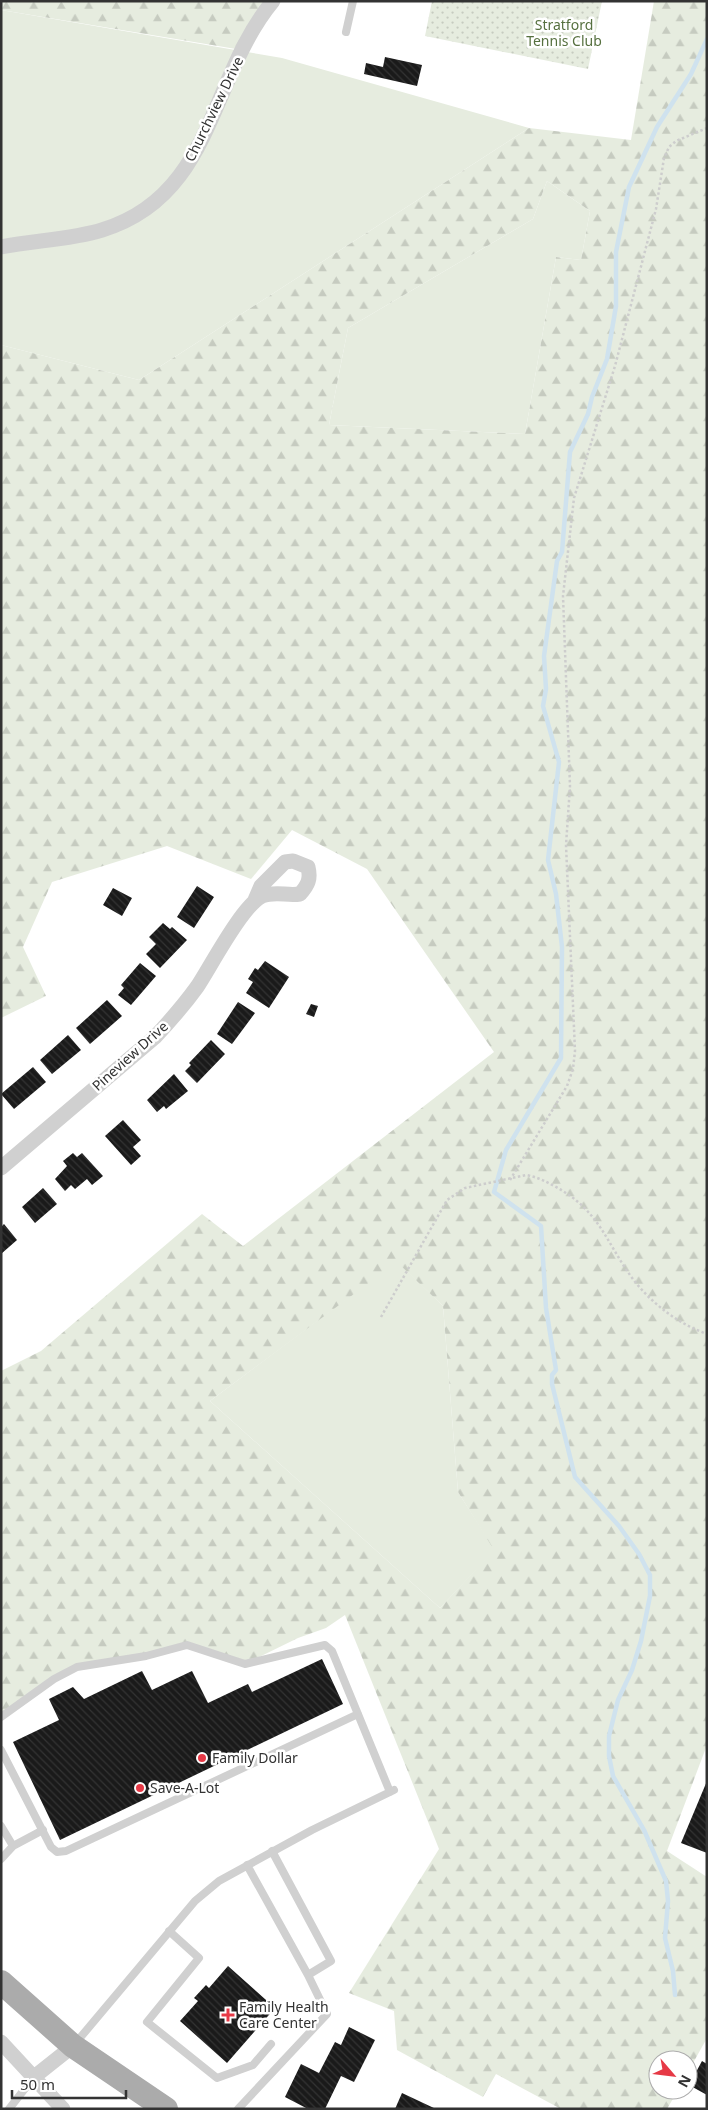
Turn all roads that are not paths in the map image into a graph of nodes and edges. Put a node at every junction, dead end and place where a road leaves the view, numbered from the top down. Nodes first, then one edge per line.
1 (273, 1) edge
2 (353, 1) edge
3 (346, 32) dead end
4 (1, 247) edge
5 (255, 900) dead end
6 (1, 1168) edge
7 (358, 1714) junction
8 (1, 1717) edge
9 (1, 1750) edge
10 (1, 1826) edge
11 (43, 1830) junction
12 (13, 1846) junction
13 (272, 1851) junction
14 (1, 1860) edge
15 (247, 1865) junction
16 (169, 1931) junction
17 (308, 1975) junction
18 (1, 1982) edge
19 (1, 2042) edge
20 (271, 2044) dead end
21 (73, 2046) junction
22 (34, 2077) junction
23 (165, 2108) edge
24 (9, 2109) edge
25 (63, 2109) edge
26 (238, 2109) edge

1 - 4 street, Churchview Drive
2 - 3 lane
5 - 6 street, Pineview Drive
7 - 8 lane
7 - 11 lane
7 - 13 lane
9 - 11 lane
10 - 12 lane
11 - 12 lane
12 - 14 lane
13 - 15 lane
13 - 17 lane
15 - 16 lane
15 - 17 lane
16 - 20 lane
16 - 21 lane
17 - 26 lane
18 - 21 main road
19 - 22 street
21 - 22 street
21 - 23 main road
22 - 24 lane
22 - 25 street

